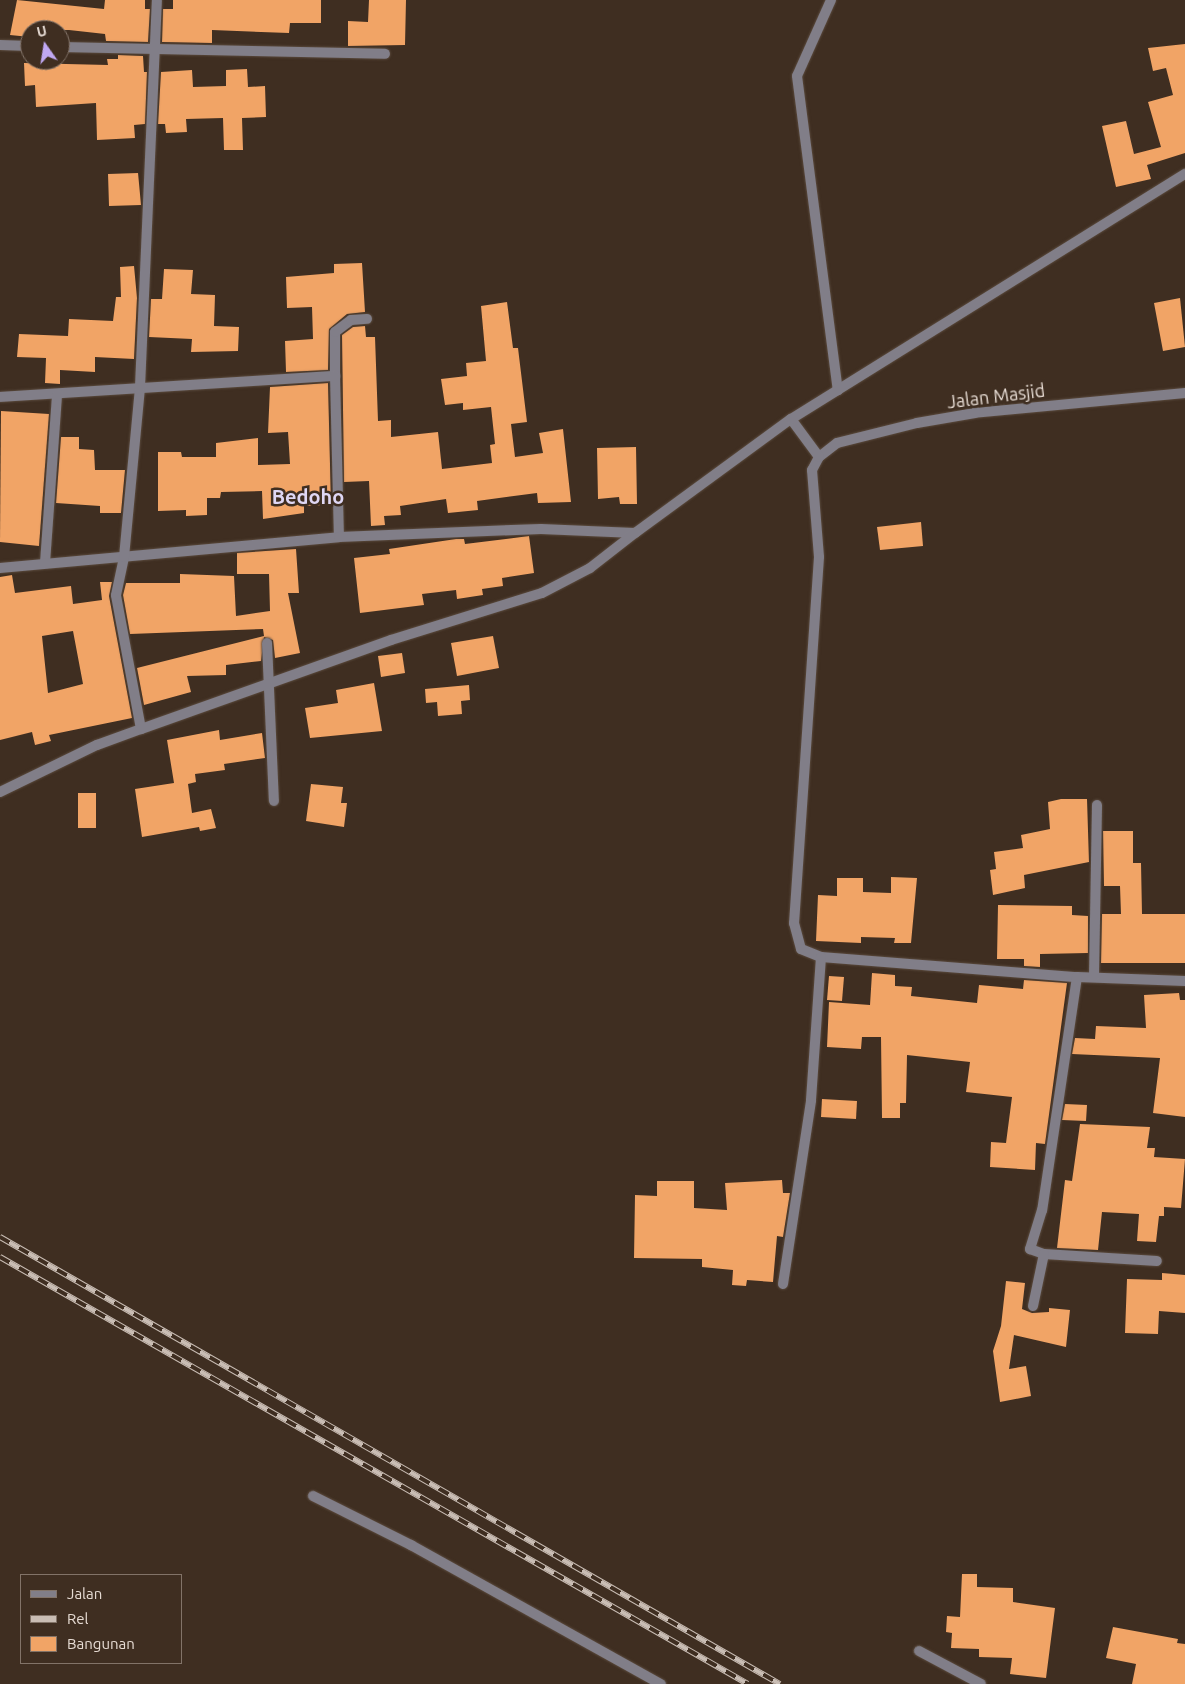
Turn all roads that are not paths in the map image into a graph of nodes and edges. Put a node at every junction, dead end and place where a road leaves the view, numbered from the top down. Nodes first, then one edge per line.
1 (157, 0) edge
2 (831, 0) edge
3 (0, 45) edge
4 (20, 46) edge
5 (70, 47) edge
6 (154, 50) junction
7 (385, 54) dead end
8 (1185, 174) edge
9 (367, 319) dead end
10 (334, 376) junction
11 (140, 386) junction
12 (838, 390) junction
13 (1185, 393) edge
14 (57, 394) junction
15 (0, 396) edge
16 (793, 423) junction
17 (819, 457) junction
18 (635, 533) junction
19 (339, 537) junction
20 (124, 557) junction
21 (45, 563) junction
22 (0, 568) edge
23 (267, 642) dead end
24 (270, 682) junction
25 (141, 728) junction
26 (0, 792) edge
27 (274, 801) dead end
28 (1097, 805) dead end
29 (821, 956) junction
30 (1077, 977) junction
31 (1094, 978) junction
32 (1185, 981) edge
33 (1044, 1254) junction
34 (1157, 1261) dead end
35 (783, 1284) dead end
36 (1033, 1306) dead end
37 (313, 1496) dead end
38 (918, 1651) dead end
39 (661, 1684) edge
40 (981, 1684) edge

1 - 6 street
2 - 12 street
3 - 4 street
5 - 6 street
6 - 7 street
6 - 11 street
8 - 12 street
9 - 10 street
10 - 11 street
10 - 19 street
11 - 14 street
11 - 20 street
12 - 16 street
13 - 17 street, Jalan Masjid
14 - 15 street
14 - 21 street
16 - 17 street
16 - 18 street
17 - 29 street
18 - 19 street
18 - 24 street
19 - 20 street
20 - 21 street
20 - 25 street
21 - 22 street
23 - 24 street
24 - 25 street
24 - 27 street
25 - 26 street
28 - 31 street
29 - 30 street
29 - 35 street
30 - 31 street
30 - 33 street
31 - 32 street
33 - 34 street
33 - 36 street
37 - 39 street
38 - 40 street

